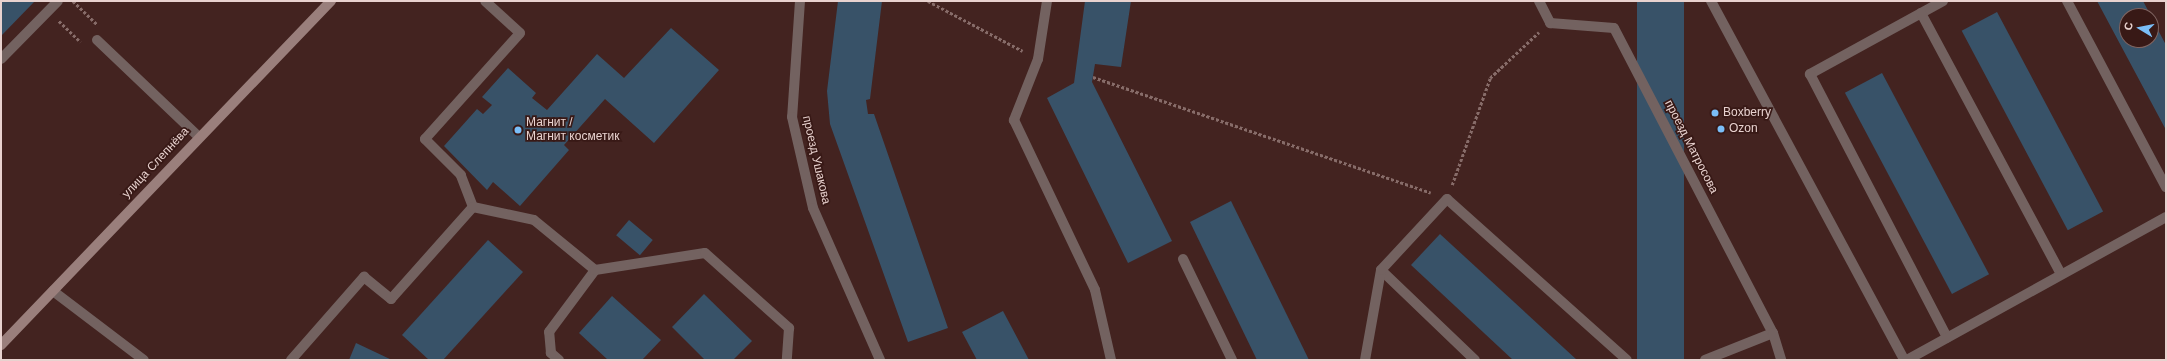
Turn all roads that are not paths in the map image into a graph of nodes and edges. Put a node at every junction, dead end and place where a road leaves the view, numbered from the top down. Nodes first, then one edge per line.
1 (58, 1) edge
2 (331, 1) edge
3 (485, 1) edge
4 (800, 1) edge
5 (1047, 1) edge
6 (1538, 1) edge
7 (1711, 1) edge
8 (1944, 1) edge
9 (2067, 1) edge
10 (1921, 13) junction
11 (97, 40) road end
12 (1, 59) edge
13 (199, 137) junction
14 (2166, 187) edge
15 (473, 208) junction
16 (2166, 217) edge
17 (1183, 259) dead end
18 (596, 270) junction
19 (1381, 270) junction
20 (2061, 274) junction
21 (53, 291) junction
22 (1773, 333) junction
23 (1947, 337) junction
24 (1, 345) edge
25 (144, 360) edge
26 (291, 360) edge
27 (559, 360) edge
28 (787, 360) edge
29 (880, 360) edge
30 (1111, 360) edge
31 (1232, 360) edge
32 (1365, 360) edge
33 (1475, 360) edge
34 (1627, 360) edge
35 (1705, 360) edge
36 (1781, 360) edge
37 (1905, 360) edge

1 - 12 street
2 - 13 street, улица Слепнёва
3 - 15 street
4 - 29 street, проезд Ушакова
5 - 30 street
6 - 22 street, проезд Матросова
7 - 37 street
8 - 10 street
9 - 14 street
10 - 20 street
10 - 23 street
11 - 13 street
13 - 21 street, улица Слепнёва
15 - 18 street
15 - 26 street
16 - 20 street
17 - 31 street
18 - 27 street
18 - 28 street
19 - 32 street
19 - 33 street
19 - 34 street
20 - 23 street
21 - 24 street, улица Слепнёва
21 - 25 street
22 - 35 street
22 - 36 street, проезд Матросова
23 - 37 street

